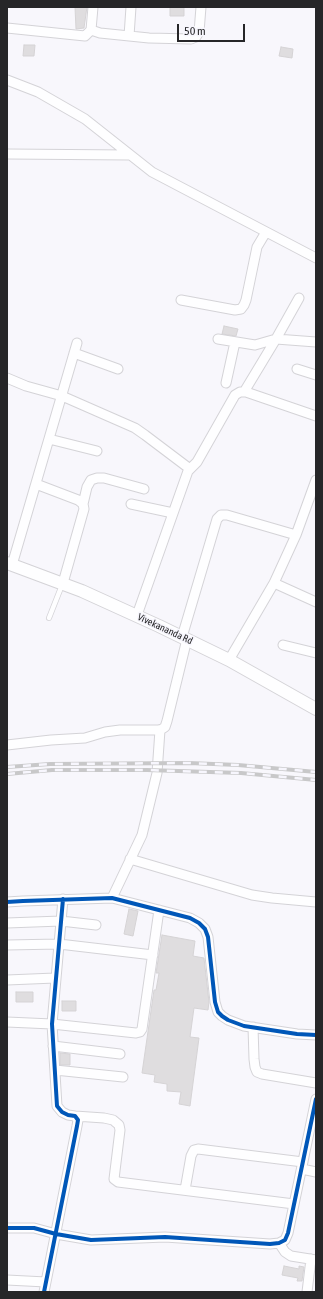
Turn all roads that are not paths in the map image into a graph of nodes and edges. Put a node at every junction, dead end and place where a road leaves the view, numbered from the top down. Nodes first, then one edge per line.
1 (93, 7) edge
2 (131, 7) edge
3 (201, 7) edge
4 (7, 28) edge
5 (91, 30) junction
6 (129, 36) junction
7 (7, 80) edge
8 (7, 154) edge
9 (130, 155) junction
10 (266, 232) junction
11 (316, 258) edge
12 (299, 298) dead end
13 (181, 300) dead end
14 (218, 339) dead end
15 (276, 339) junction
16 (235, 342) junction
17 (316, 342) edge
18 (77, 343) dead end
19 (74, 353) junction
20 (118, 368) dead end
21 (297, 369) dead end
22 (316, 375) edge
23 (7, 378) edge
24 (226, 383) dead end
25 (244, 392) junction
26 (62, 396) junction
27 (316, 416) edge
28 (49, 439) junction
29 (97, 451) dead end
30 (190, 469) junction
31 (316, 480) edge
32 (36, 484) junction
33 (144, 489) dead end
34 (82, 504) junction
35 (131, 504) dead end
36 (173, 513) junction
37 (296, 535) junction
38 (10, 564) edge
39 (63, 583) junction
40 (274, 583) junction
41 (316, 602) edge
42 (137, 615) junction
43 (49, 618) dead end
44 (185, 638) junction
45 (283, 645) dead end
46 (316, 653) edge
47 (230, 660) junction
48 (316, 709) edge
49 (160, 730) junction
50 (7, 745) edge
51 (130, 859) junction
52 (112, 898) junction
53 (63, 899) junction
54 (7, 902) edge
55 (316, 902) edge
56 (159, 910) junction
57 (61, 921) junction
58 (7, 923) edge
59 (96, 925) dead end
60 (59, 944) junction
61 (7, 945) edge
62 (153, 955) junction
63 (56, 978) junction
64 (7, 980) edge
65 (7, 1022) edge
66 (52, 1024) junction
67 (253, 1027) junction
68 (316, 1035) edge
69 (53, 1046) junction
70 (120, 1054) dead end
71 (55, 1070) junction
72 (123, 1077) dead end
73 (316, 1083) edge
74 (316, 1100) edge
75 (75, 1116) junction
76 (303, 1166) junction
77 (316, 1172) edge
78 (185, 1190) junction
79 (294, 1204) junction
80 (7, 1228) edge
81 (56, 1234) junction
82 (279, 1243) junction
83 (314, 1259) edge
84 (7, 1280) edge
85 (46, 1282) junction
86 (44, 1292) edge
87 (307, 1292) edge

1 - 5 street
2 - 6 street
3 - 6 street
4 - 5 street
5 - 6 street
7 - 9 street
8 - 9 street
9 - 10 street
10 - 11 street
10 - 13 street
12 - 15 street
14 - 16 street
15 - 16 street
15 - 17 street
15 - 25 street
16 - 24 street
18 - 19 street
19 - 20 street
19 - 26 street
21 - 22 street
23 - 26 street
25 - 27 street
25 - 30 street
26 - 28 street
26 - 30 street
28 - 29 street
28 - 32 street
30 - 36 street
31 - 37 street
32 - 34 street
32 - 38 street
33 - 34 street
34 - 39 street
35 - 36 street
36 - 42 street
37 - 40 street
37 - 44 street
38 - 39 street, Vivekananda Rd
39 - 42 street, Vivekananda Rd
39 - 43 lane
40 - 41 street
40 - 47 street
42 - 44 street, Vivekananda Rd
44 - 47 street, Vivekananda Rd
44 - 49 street
45 - 46 street
47 - 48 street, Vivekananda Rd
49 - 50 street
49 - 51 street
51 - 52 street
51 - 55 street
52 - 53 street
52 - 56 street
53 - 54 street
53 - 57 street
56 - 62 street
56 - 67 street
57 - 58 street
57 - 59 street
57 - 60 street
60 - 61 street
60 - 62 street
60 - 63 street
62 - 66 street
63 - 64 street
63 - 66 street
65 - 66 street
66 - 69 street
67 - 68 street
67 - 73 street
69 - 70 street
69 - 71 street
71 - 72 street
71 - 75 street
74 - 76 street
75 - 78 street
75 - 81 street
76 - 77 street
76 - 78 street
76 - 79 street
78 - 79 street
79 - 82 street
80 - 81 street
81 - 82 street
81 - 85 street
82 - 83 street
83 - 87 street
84 - 85 street
85 - 86 street

